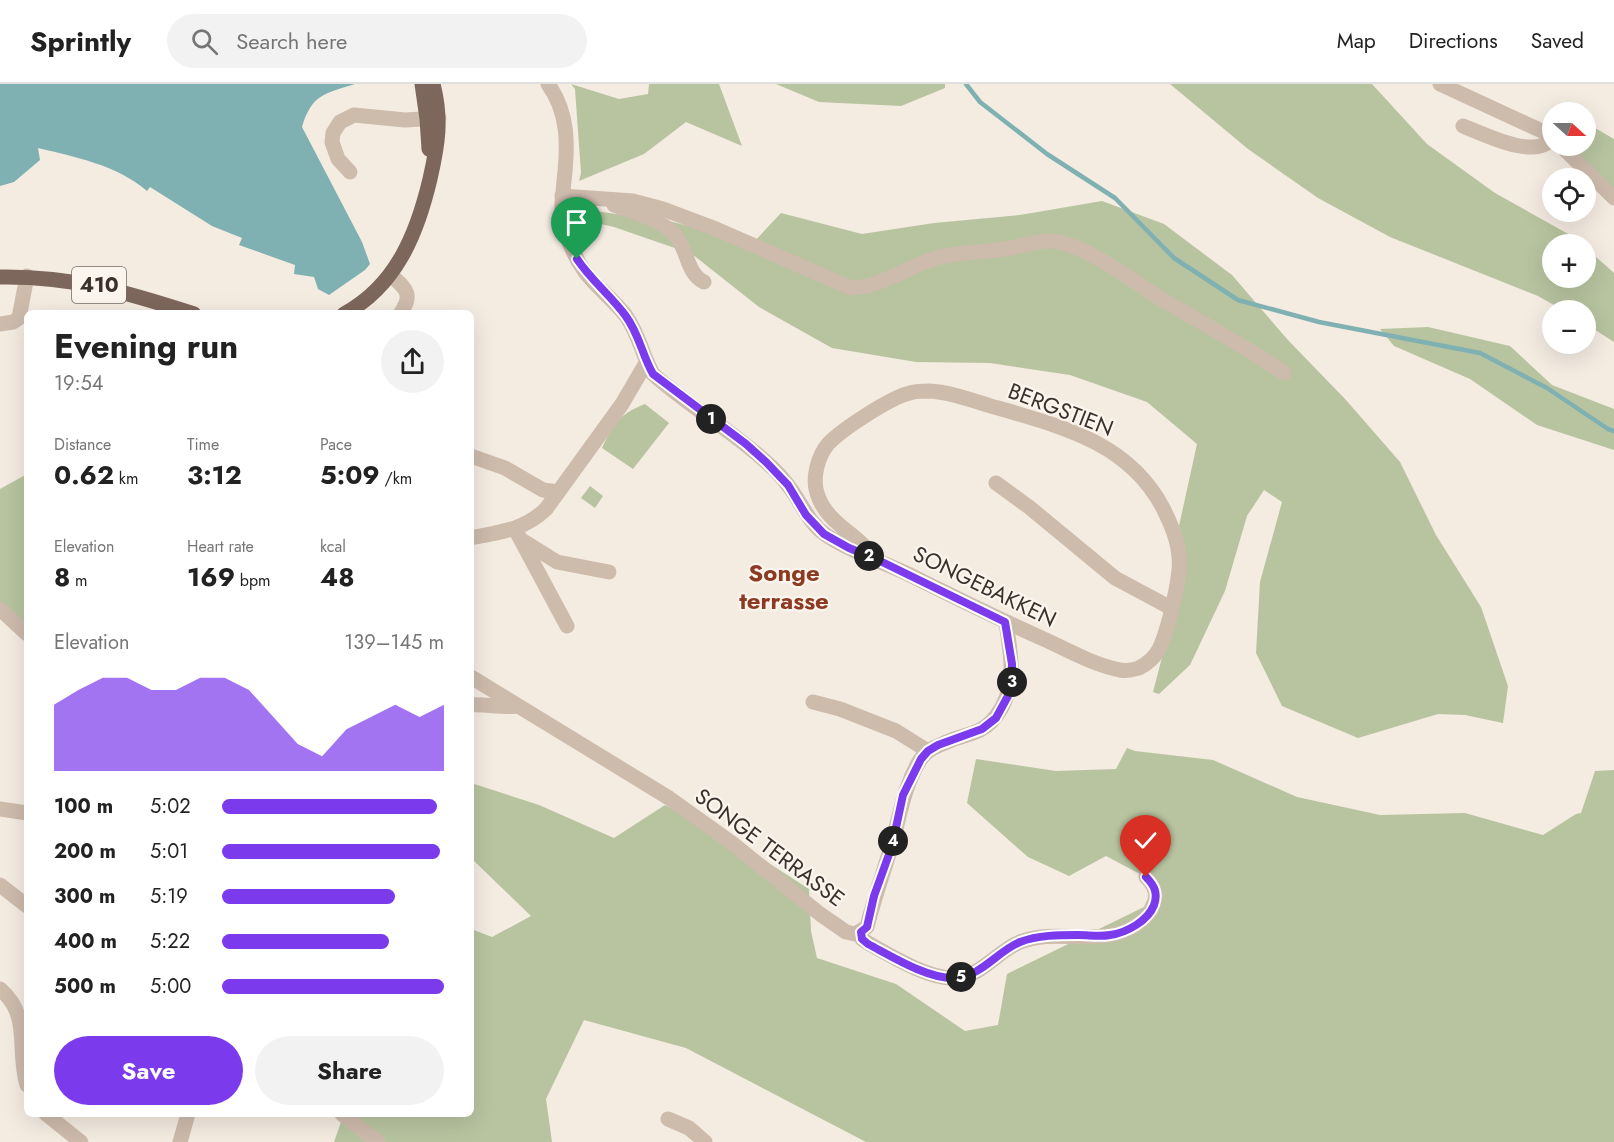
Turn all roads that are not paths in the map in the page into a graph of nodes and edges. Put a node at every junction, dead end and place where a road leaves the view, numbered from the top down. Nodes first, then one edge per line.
1 (422, 84) edge
2 (433, 84) edge
3 (548, 84) edge
4 (1440, 84) edge
5 (433, 119) junction
6 (1463, 126) dead end
7 (1542, 131) edge
8 (1542, 146) edge
9 (1571, 156) edge
10 (350, 172) dead end
11 (562, 196) junction
12 (601, 198) junction
13 (1614, 198) edge
14 (391, 275) junction
15 (27, 276) junction
16 (0, 277) edge
17 (704, 282) dead end
18 (182, 310) edge
19 (350, 310) edge
20 (403, 310) edge
21 (0, 324) edge
22 (646, 363) junction
23 (1284, 373) dead end
24 (474, 457) edge
25 (996, 483) dead end
26 (558, 492) junction
27 (519, 535) junction
28 (474, 538) edge
29 (876, 559) junction
30 (609, 572) dead end
31 (1171, 608) junction
32 (0, 609) edge
33 (1005, 622) junction
34 (567, 626) dead end
35 (24, 631) edge
36 (474, 679) edge
37 (813, 702) dead end
38 (474, 705) edge
39 (517, 706) junction
40 (928, 751) junction
41 (0, 809) edge
42 (24, 813) edge
43 (1146, 877) dead end
44 (0, 885) edge
45 (24, 904) edge
46 (861, 932) junction
47 (0, 989) edge
48 (24, 1057) edge
49 (50, 1117) edge
50 (175, 1117) edge
51 (187, 1117) edge
52 (346, 1117) edge
53 (668, 1119) dead end
54 (181, 1137) edge
55 (81, 1142) edge
56 (378, 1142) edge
57 (705, 1142) edge

1 - 5 main road
2 - 5 main road
3 - 11 street, SONGEBAKKEN
4 - 7 street
5 - 10 street
5 - 14 main road
6 - 8 street
9 - 13 street
11 - 12 street
11 - 22 street, SONGEBAKKEN
12 - 17 street
12 - 23 street
14 - 19 main road
14 - 20 street
15 - 16 main road, 410
15 - 18 main road, 410
15 - 21 street
22 - 26 street
22 - 29 street, SONGEBAKKEN
24 - 26 street
25 - 31 street
26 - 27 street
27 - 28 street
27 - 30 street
27 - 34 street
29 - 31 street, BERGSTIEN
29 - 33 street, SONGEBAKKEN
31 - 33 street, SONGEBAKKEN
32 - 35 street
33 - 40 street
36 - 39 street, SONGE TERRASSE
37 - 40 street
38 - 39 street, SONGE TERRASSE
39 - 46 street, SONGE TERRASSE
40 - 46 street, SONGE TERRASSE
41 - 42 street
43 - 46 street
44 - 45 street
47 - 48 street
49 - 55 street
50 - 54 street
51 - 54 street
52 - 56 street
53 - 57 street

